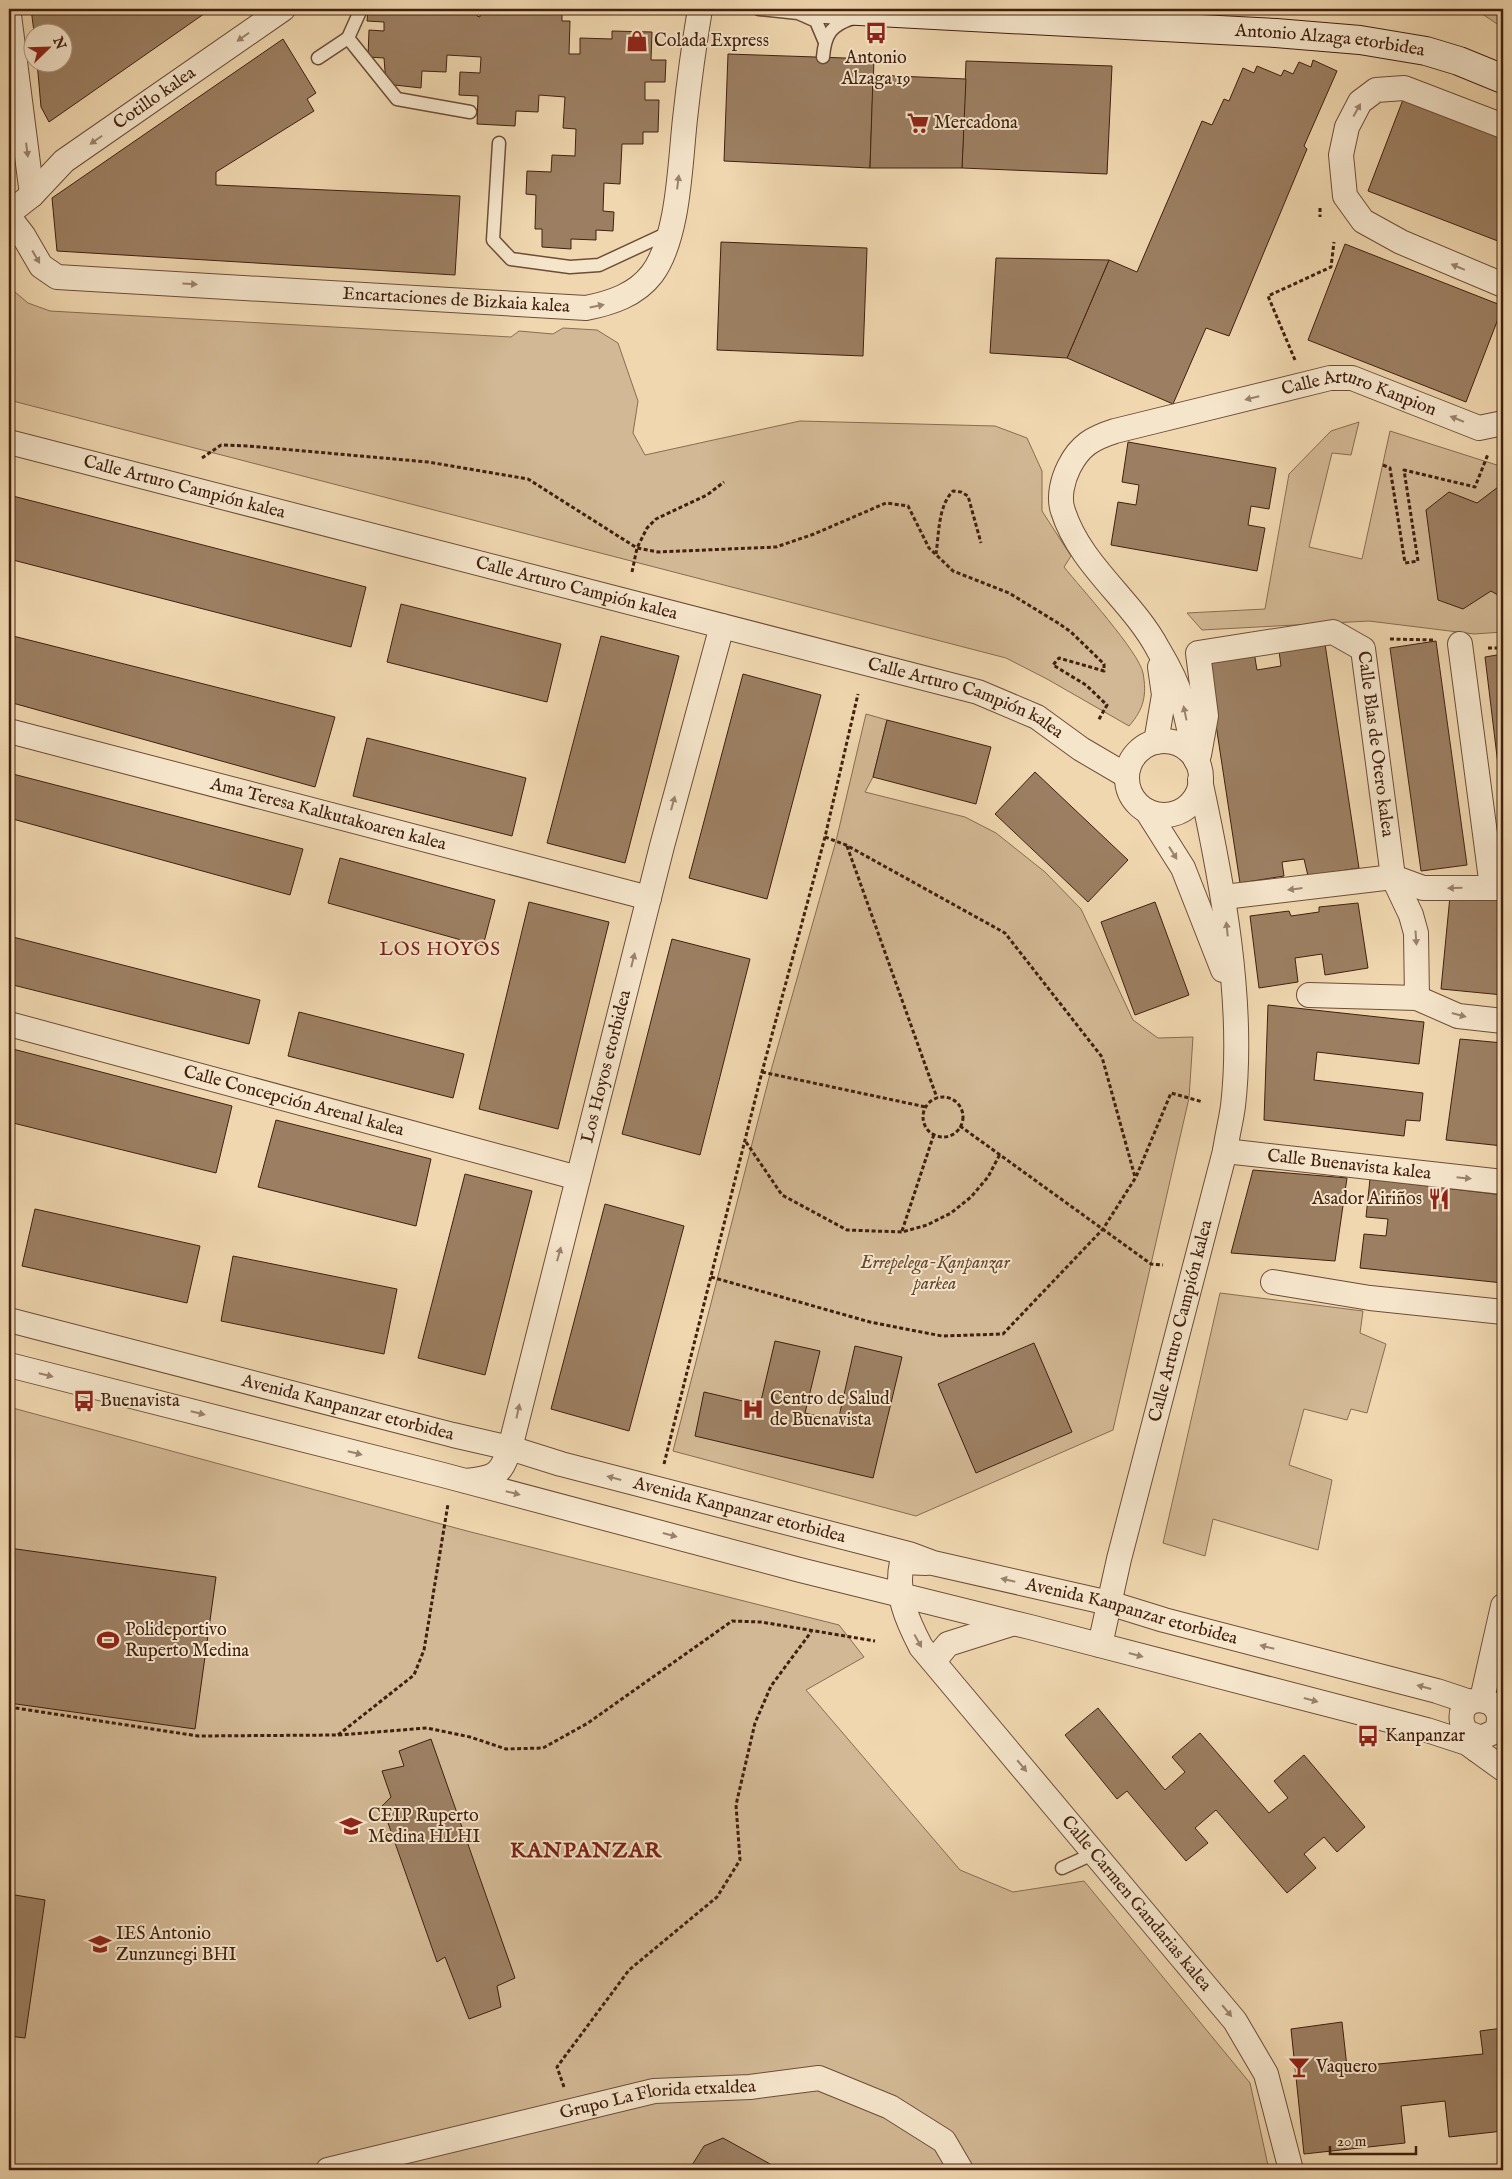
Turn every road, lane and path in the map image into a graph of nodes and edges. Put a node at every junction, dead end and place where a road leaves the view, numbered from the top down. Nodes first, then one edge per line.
1 (283, 9) edge
2 (361, 9) edge
3 (700, 9) edge
4 (759, 9) edge
5 (822, 9) edge
6 (903, 14) junction
7 (9, 15) edge
8 (348, 38) junction
9 (824, 40) junction
10 (823, 57) dead end
11 (318, 58) dead end
12 (1503, 80) edge
13 (470, 112) dead end
14 (1503, 126) edge
15 (499, 143) dead end
16 (32, 195) junction
17 (9, 215) edge
18 (672, 231) junction
19 (1334, 242) dead end
20 (1503, 285) edge
21 (1296, 362) dead end
22 (1213, 408) joint
23 (1503, 423) edge
24 (9, 442) edge
25 (1490, 449) dead end
26 (202, 458) dead end
27 (1383, 465) dead end
28 (724, 482) dead end
29 (981, 543) dead end
30 (637, 548) junction
31 (936, 554) junction
32 (632, 572) dead end
33 (722, 626) junction
34 (1390, 639) dead end
35 (1461, 644) junction
36 (1158, 648) junction
37 (1503, 648) edge
38 (858, 694) dead end
39 (1098, 721) dead end
40 (9, 731) edge
41 (1156, 742) junction
42 (1198, 768) junction
43 (1127, 776) junction
44 (1148, 811) junction
45 (825, 837) junction
46 (846, 845) junction
47 (1393, 876) junction
48 (1497, 888) edge
49 (1224, 897) junction
50 (649, 898) junction
51 (1234, 994) junction
52 (1309, 995) dead end
53 (1417, 998) junction
54 (1503, 1021) edge
55 (9, 1024) edge
56 (762, 1072) junction
57 (937, 1098) junction
58 (1203, 1102) dead end
59 (926, 1107) junction
60 (960, 1126) junction
61 (934, 1134) junction
62 (746, 1142) junction
63 (1224, 1151) junction
64 (1000, 1154) junction
65 (1136, 1177) junction
66 (578, 1178) junction
67 (1503, 1182) edge
68 (1103, 1229) junction
69 (902, 1232) junction
70 (1163, 1265) dead end
71 (710, 1277) junction
72 (1273, 1282) dead end
73 (1503, 1312) edge
74 (9, 1320) edge
75 (9, 1366) edge
76 (510, 1448) junction
77 (663, 1467) dead end
78 (464, 1481) junction
79 (449, 1501) dead end
80 (933, 1563) junction
81 (902, 1596) junction
82 (1109, 1603) junction
83 (1503, 1606) edge
84 (1014, 1623) junction
85 (810, 1632) junction
86 (875, 1641) dead end
87 (1100, 1645) junction
88 (934, 1661) junction
89 (1476, 1701) junction
90 (9, 1707) edge
91 (1501, 1726) edge
92 (338, 1735) junction
93 (1469, 1737) junction
94 (1503, 1769) edge
95 (1095, 1853) junction
96 (1062, 1868) dead end
97 (564, 2088) dead end
98 (328, 2170) edge
99 (960, 2170) edge
100 (1291, 2170) edge

1 -> 16 street, Cotillo kalea
2 - 8 lane
18 -> 3 street, Encartaciones de Bizkaia kalea
4 - 9 lane
5 - 6 street, Antonio Alzaga etorbidea
6 - 9 lane
6 - 12 street, Antonio Alzaga etorbidea
7 -> 16 street
8 - 11 lane
8 - 13 lane
9 - 10 lane
20 -> 14 street
15 - 18 lane
16 - 17 street, Cotillo kalea
17 -> 18 street, Encartaciones de Bizkaia kalea
19 - 21 path
23 -> 22 street, Calle Arturo Kanpion
22 - 36 street, Calle Arturo Campión kalea
24 - 33 street, Calle Arturo Campión kalea
25 - 27 path
26 - 30 path
28 - 30 path
29 - 31 path
30 - 31 path
30 - 32 path
31 - 39 path
33 - 43 street, Calle Arturo Campión kalea
50 -> 33 street, Los Hoyos etorbidea
34 - 35 path
35 - 37 path
35 - 48 street
36 - 41 street, Calle Arturo Campión kalea
42 -> 36 street, Calle Arturo Campión kalea
38 - 45 path
40 - 50 street, Ama Teresa Kalkutakoaren kalea
41 - 42 street
41 - 43 street
42 - 44 street
42 - 47 street, Calle Blas de Otero kalea
42 - 49 street, Calle Arturo Campión kalea
43 - 44 street
44 -> 51 street, Calle Arturo Campión kalea
45 - 46 path
45 - 56 path
46 - 57 path
46 - 65 path
48 -> 47 street
47 -> 49 street
47 -> 53 street, Calle Blas de Otero kalea
51 -> 49 street, Calle Arturo Campión kalea
66 -> 50 street, Los Hoyos etorbidea
51 - 63 street, Calle Arturo Campión kalea
52 - 53 street
53 -> 54 street
55 - 66 street, Calle Concepción Arenal kalea
56 - 59 path
56 - 62 path
57 - 59 path
57 - 60 path
58 - 65 path
59 - 61 path
60 - 61 path
60 - 64 path
61 - 69 path
62 - 69 path
62 - 71 path
63 -> 67 street, Calle Buenavista kalea
63 - 82 street, Calle Arturo Campión kalea
64 - 68 path
64 - 69 path
65 - 68 path
76 -> 66 street, Los Hoyos etorbidea
68 - 70 path
68 - 71 path
71 - 77 path
72 - 73 street
74 - 76 street, Avenida Kanpanzar etorbidea
75 -> 78 street
76 - 78 street, Los Hoyos etorbidea
80 -> 76 street, Avenida Kanpanzar etorbidea
78 -> 81 street
79 - 92 path
80 - 81 street, Calle Carmen Gandarias kalea
82 -> 80 street, Avenida Kanpanzar etorbidea
81 - 84 street
81 -> 88 street, Calle Carmen Gandarias kalea
82 - 87 street, Calle Arturo Campión kalea
89 -> 82 street, Avenida Kanpanzar etorbidea
83 - 89 street
84 - 87 street
84 - 88 street
85 - 86 path
85 - 92 path
85 - 97 path
87 -> 93 street
88 -> 95 street, Calle Carmen Gandarias kalea
89 - 91 street
89 - 93 street
90 - 92 path
91 - 93 street
93 - 94 street
95 - 96 lane
95 -> 100 street, Calle Carmen Gandarias kalea
98 - 99 street, Grupo La Florida etxaldea

